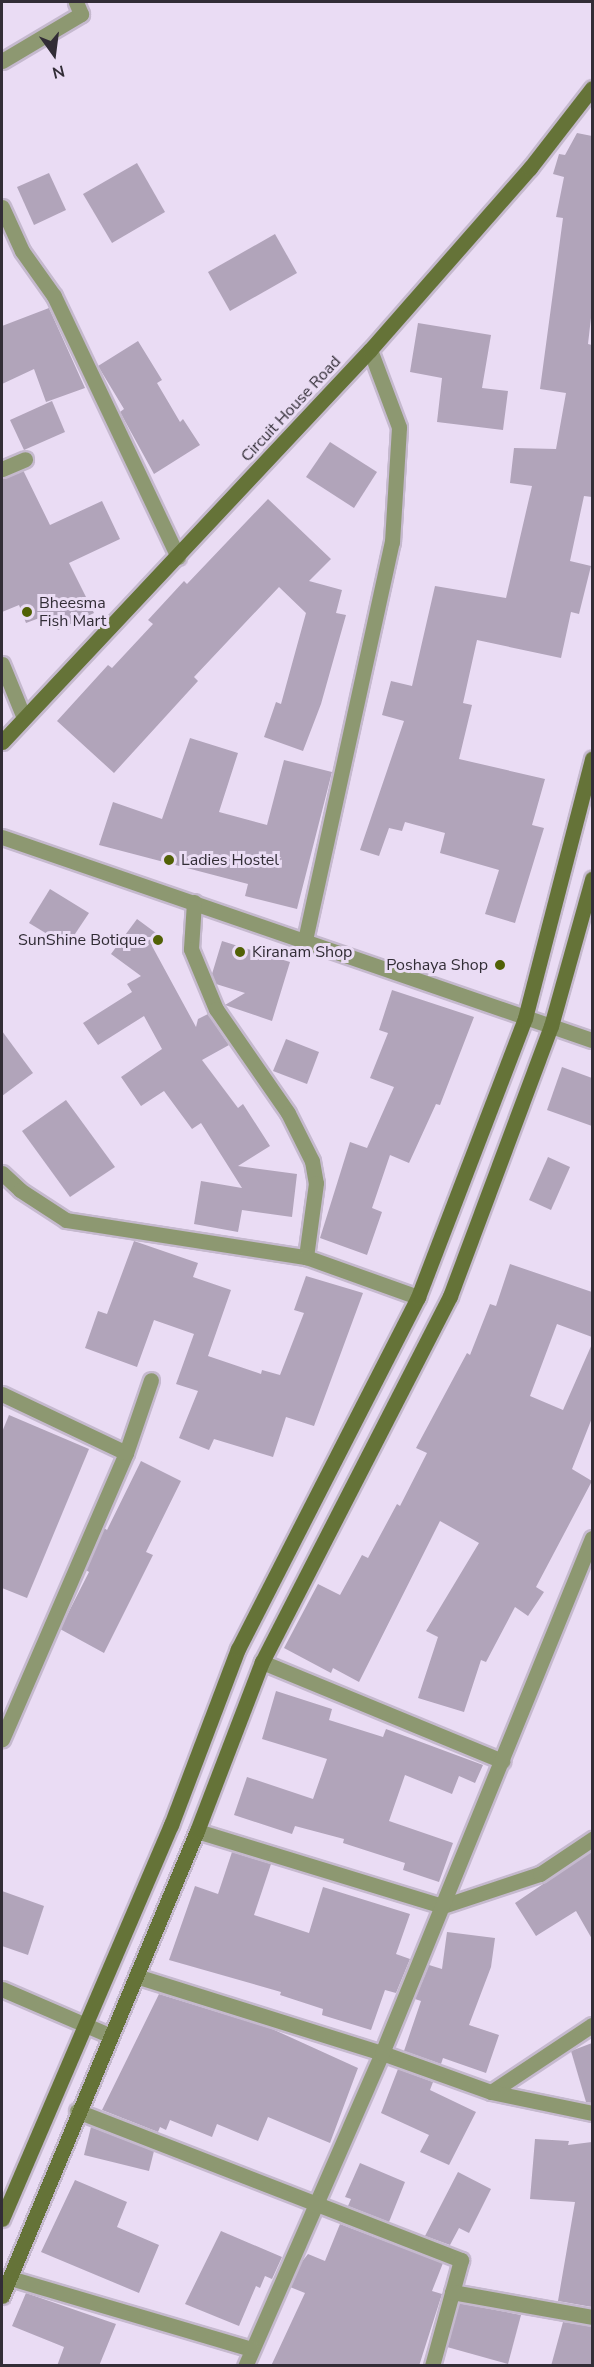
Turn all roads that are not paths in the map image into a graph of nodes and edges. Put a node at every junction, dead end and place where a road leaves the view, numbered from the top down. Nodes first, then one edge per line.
1 (76, 2) edge
2 (2, 61) edge
3 (592, 88) edge
4 (2, 207) edge
5 (370, 350) junction
6 (25, 459) dead end
7 (2, 469) edge
8 (178, 557) junction
9 (2, 664) edge
10 (24, 718) junction
11 (2, 742) edge
12 (592, 759) edge
13 (2, 837) edge
14 (592, 879) edge
15 (194, 902) junction
16 (305, 940) junction
17 (525, 1018) junction
18 (551, 1026) junction
19 (592, 1040) edge
20 (2, 1173) edge
21 (306, 1257) junction
22 (418, 1297) junction
23 (152, 1380) dead end
24 (2, 1394) edge
25 (126, 1453) junction
26 (592, 1538) edge
27 (262, 1662) junction
28 (2, 1739) edge
29 (502, 1761) junction
30 (198, 1831) junction
31 (592, 1839) edge
32 (443, 1906) junction
33 (136, 1976) junction
34 (2, 1989) edge
35 (82, 2024) junction
36 (592, 2025) edge
37 (109, 2035) junction
38 (382, 2053) junction
39 (491, 2092) junction
40 (78, 2111) junction
41 (592, 2113) edge
42 (315, 2202) junction
43 (2, 2219) edge
44 (10, 2278) junction
45 (452, 2292) junction
46 (2, 2296) edge
47 (592, 2317) edge
48 (252, 2349) junction
49 (245, 2366) edge
50 (432, 2366) edge

1 - 2 street
3 - 5 street, Circuit House Road
4 - 8 street
5 - 8 street, Circuit House Road
5 - 16 street
6 - 7 street
8 - 10 street, Circuit House Road
9 - 10 street
10 - 11 street, Circuit House Road
12 - 17 street
13 - 15 street
14 - 18 street
15 - 16 street
15 - 21 street
16 - 17 street
17 - 18 street
17 - 22 street
18 - 19 street
18 - 27 street
20 - 21 street
21 - 22 street
22 - 35 street
23 - 25 street
24 - 25 street
25 - 28 street
26 - 29 street
27 - 29 street
27 - 30 street
29 - 32 street
30 - 32 street
30 - 33 street
31 - 32 street
32 - 38 street
33 - 37 street
33 - 38 street
34 - 35 street
35 - 37 street
35 - 43 street
36 - 39 street
37 - 40 street
38 - 39 street
38 - 42 street
39 - 41 street
40 - 42 street
40 - 44 street
42 - 45 street
42 - 48 street
44 - 46 street
44 - 48 street
45 - 47 street
45 - 50 street
48 - 49 street

